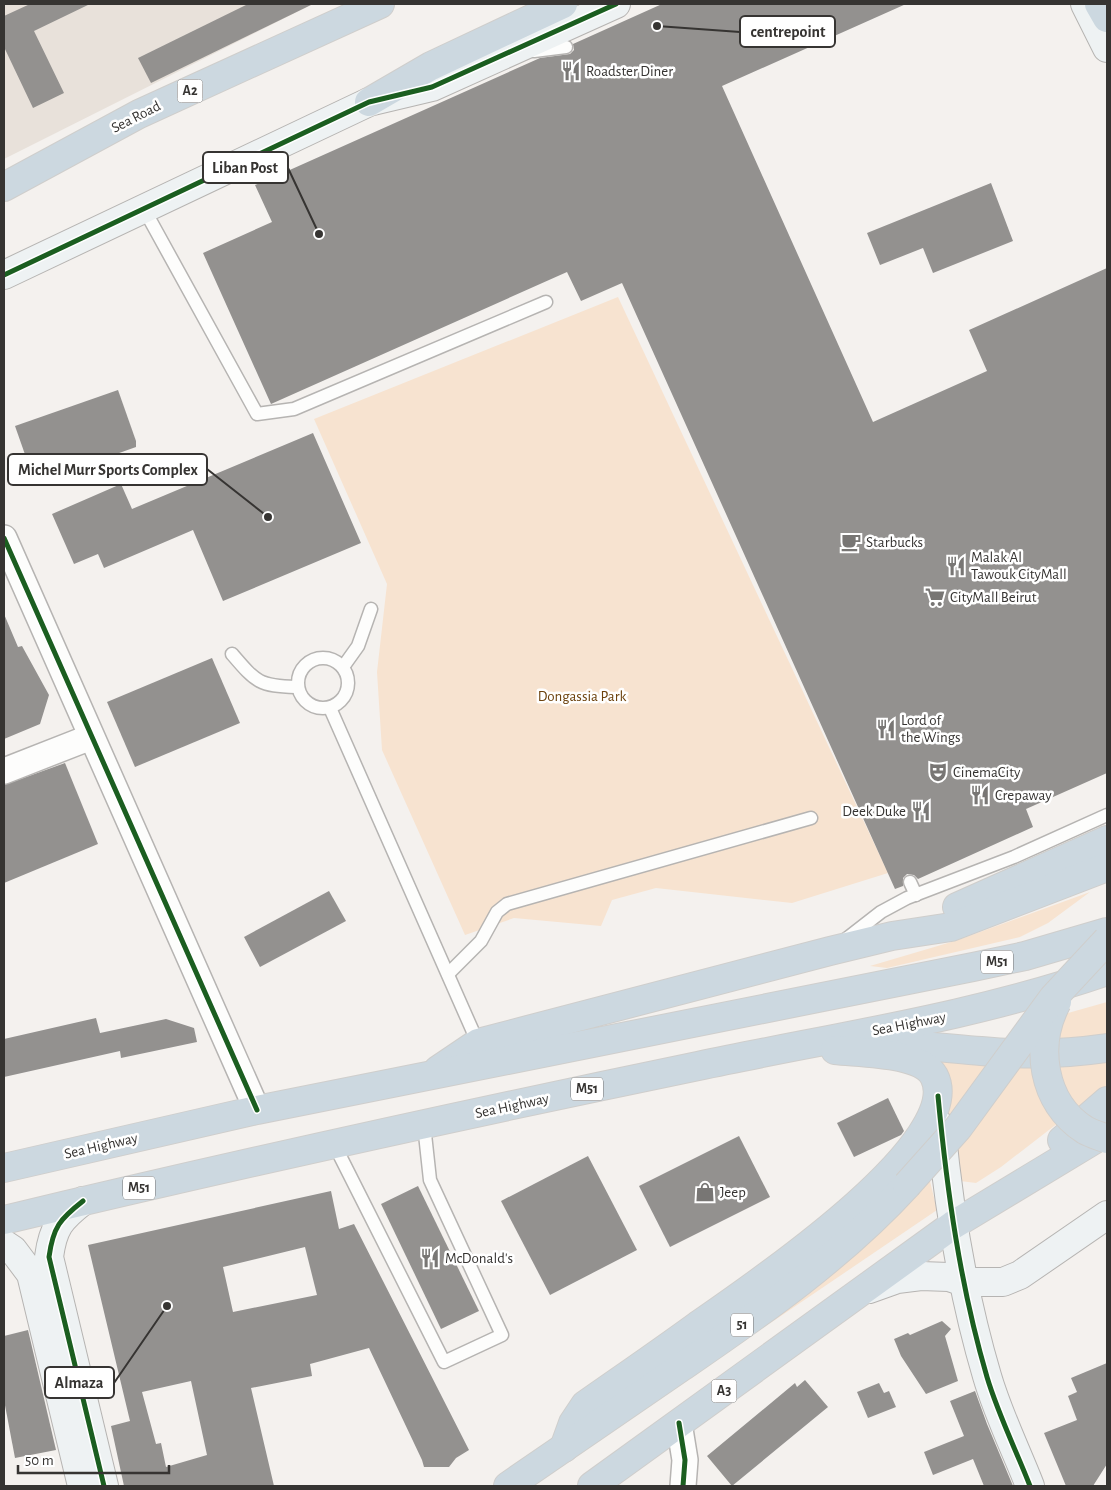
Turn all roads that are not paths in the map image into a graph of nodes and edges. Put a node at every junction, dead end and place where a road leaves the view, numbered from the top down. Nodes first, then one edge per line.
1 (380, 4) edge
2 (616, 4) edge
3 (1085, 4) edge
4 (1099, 4) edge
5 (557, 6) edge
6 (1107, 18) edge
7 (566, 47) dead end
8 (1107, 48) edge
9 (504, 55) junction
10 (369, 102) junction
11 (277, 147) junction
12 (276, 176) dead end
13 (4, 187) edge
14 (144, 209) junction
15 (4, 275) edge
16 (546, 302) dead end
17 (4, 538) edge
18 (371, 609) dead end
19 (232, 654) dead end
20 (344, 667) junction
21 (296, 687) junction
22 (330, 708) junction
23 (91, 737) junction
24 (4, 771) edge
25 (1107, 815) edge
26 (811, 818) dead end
27 (1107, 840) edge
28 (1107, 867) edge
29 (910, 882) dead end
30 (916, 895) junction
31 (1107, 932) edge
32 (892, 936) junction
33 (1107, 940) edge
34 (830, 951) junction
35 (1107, 971) edge
36 (448, 974) junction
37 (1068, 983) junction
38 (478, 1043) junction
39 (1107, 1048) edge
40 (835, 1050) junction
41 (700, 1065) junction
42 (426, 1078) junction
43 (938, 1096) junction
44 (1107, 1101) edge
45 (257, 1110) junction
46 (424, 1125) junction
47 (1107, 1132) edge
48 (1107, 1139) edge
49 (334, 1144) junction
50 (1107, 1149) edge
51 (4, 1168) edge
52 (1035, 1175) junction
53 (83, 1201) junction
54 (1107, 1215) edge
55 (4, 1220) edge
56 (953, 1225) junction
57 (4, 1244) edge
58 (964, 1282) junction
59 (852, 1297) junction
60 (679, 1423) junction
61 (564, 1448) junction
62 (97, 1485) edge
63 (508, 1486) edge
64 (592, 1486) edge
65 (683, 1486) edge
66 (1030, 1486) edge

1 - 13 highway, Sea Road / A2
2 - 9 street
3 - 8 street
4 - 6 highway
5 - 10 highway
7 - 9 lane
9 - 10 street
10 - 11 street
11 - 12 lane
11 - 14 street
14 - 15 street
14 - 16 lane
17 - 23 street
18 - 20 lane
19 - 21 lane
20 - 21 lane
20 - 22 lane
21 - 22 lane
22 - 36 lane
23 - 24 street
23 - 45 street
25 - 30 lane
26 - 36 lane
27 - 32 highway
28 - 32 highway
29 - 30 lane
30 - 34 lane
31 - 42 highway, Sea Highway / M51
32 - 34 highway
33 - 37 highway, bridge
34 - 38 highway
35 - 41 highway, Sea Highway / M51
36 - 38 lane
37 - 48 highway, bridge
37 - 61 highway, 51, bridge
38 - 42 highway
39 - 40 highway
40 - 41 highway
40 - 43 highway
41 - 46 highway, Sea Highway / M51
42 - 45 highway, Sea Highway / M51
43 - 56 street
43 - 61 highway
44 - 52 highway
45 - 51 highway, Sea Highway / M51
46 - 49 highway, Sea Highway / M51
46 - 49 lane
47 - 52 highway
49 - 53 highway, Sea Highway / M51
50 - 52 highway
52 - 56 highway
53 - 55 highway, Sea Highway / M51
53 - 62 street
54 - 58 street
56 - 58 street
56 - 59 highway
57 - 62 street
58 - 59 street
58 - 66 street
59 - 60 highway, A3
60 - 64 highway, A3
60 - 65 street
61 - 63 highway

